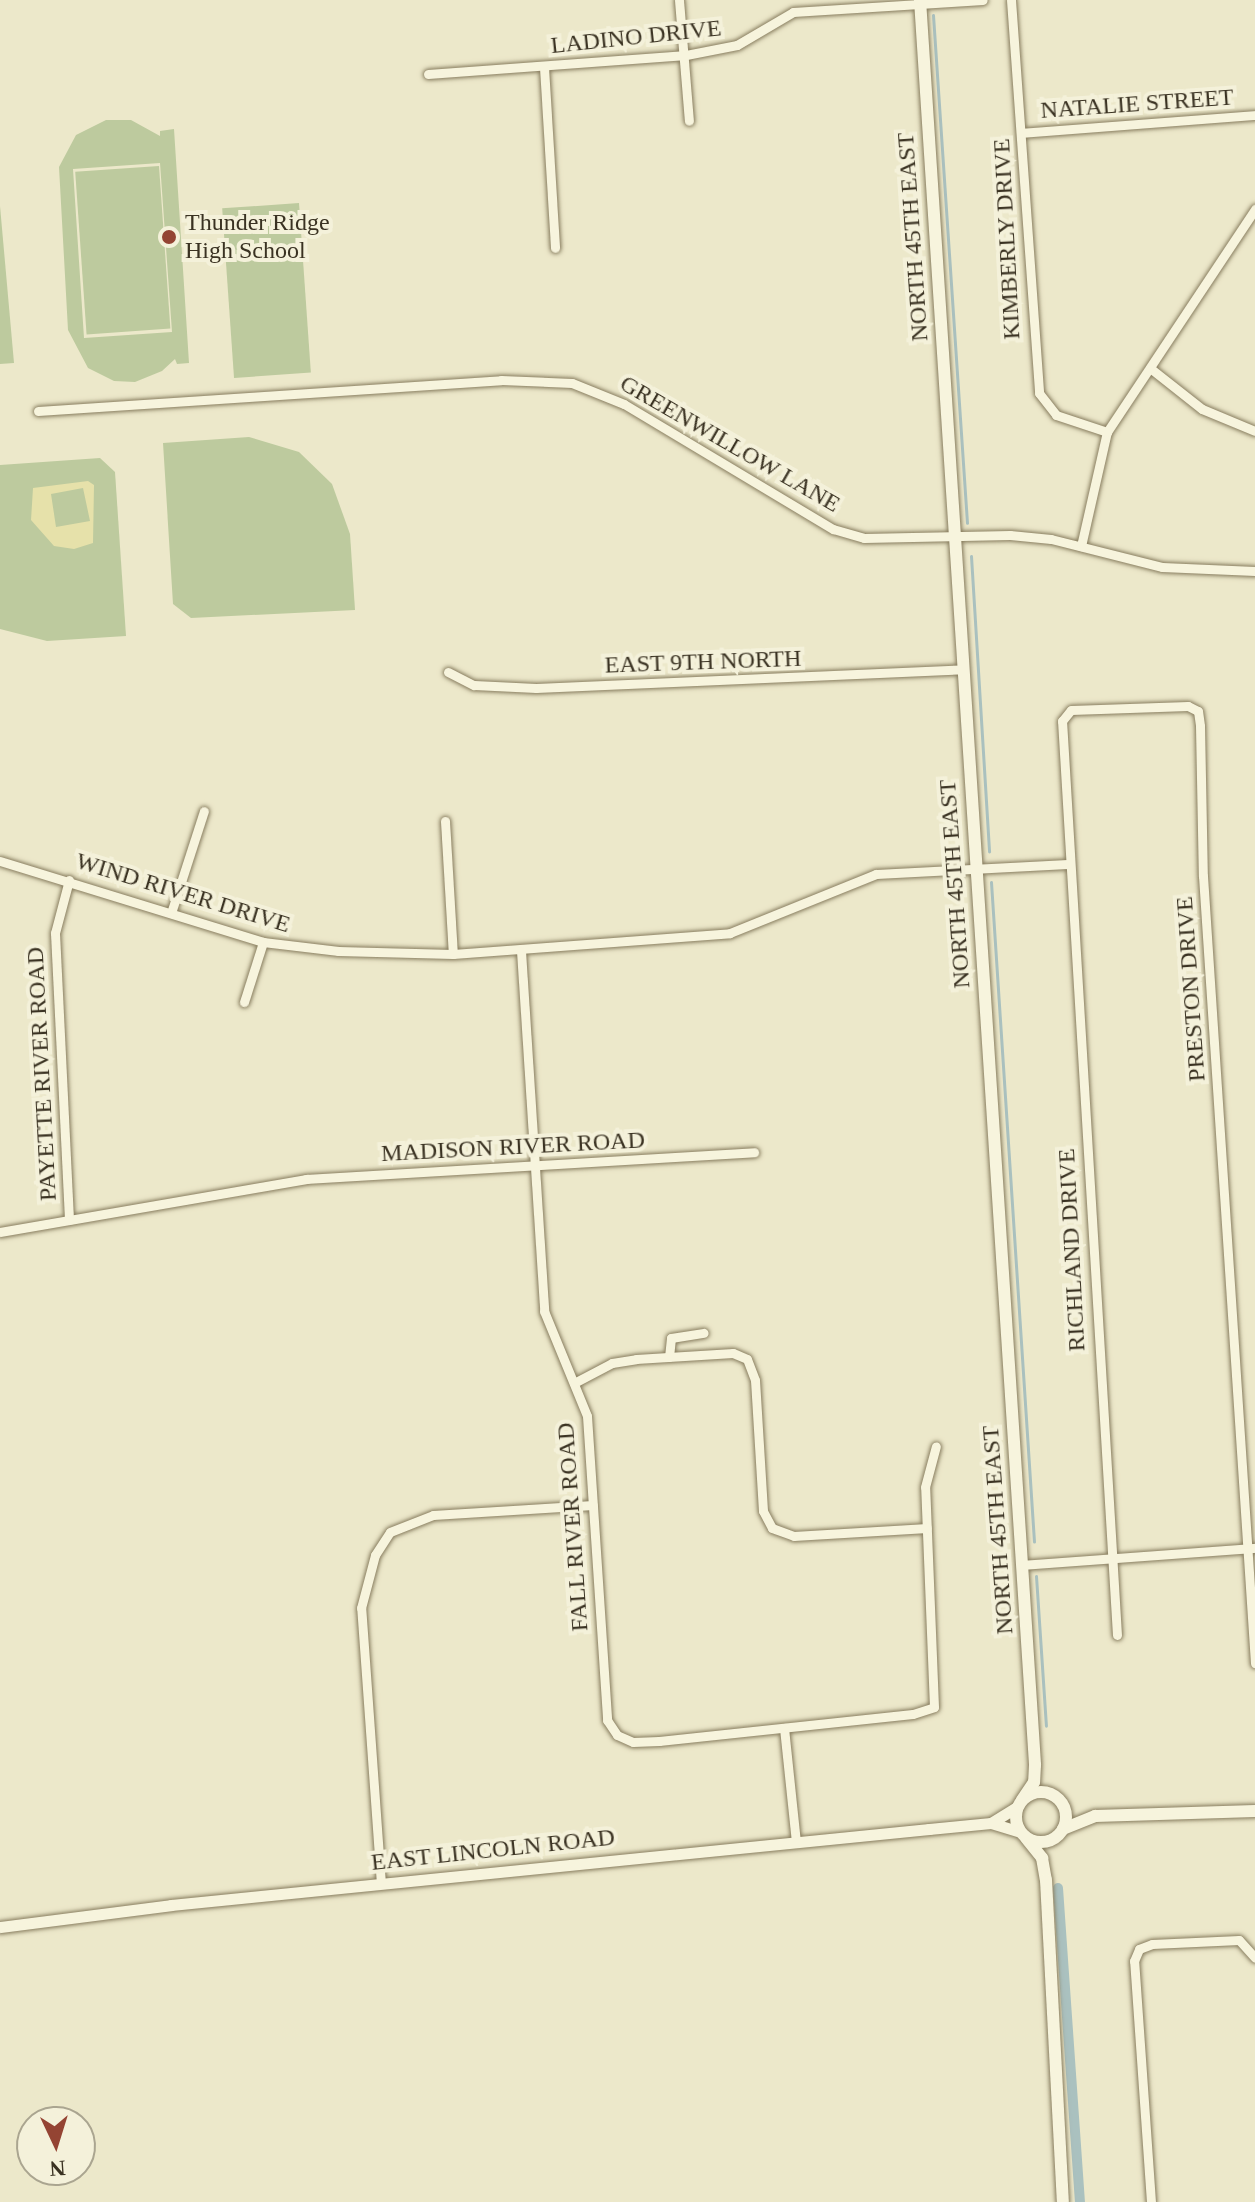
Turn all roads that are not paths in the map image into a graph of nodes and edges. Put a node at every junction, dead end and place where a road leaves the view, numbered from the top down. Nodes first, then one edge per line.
1 (679, 0) edge
2 (983, 0) edge
3 (1011, 0) edge
4 (920, 2) edge
5 (831, 4) edge
6 (686, 55) junction
7 (544, 67) junction
8 (428, 74) dead end
9 (1255, 115) edge
10 (689, 121) dead end
11 (1021, 133) junction
12 (1255, 209) edge
13 (555, 248) dead end
14 (1150, 368) junction
15 (38, 411) dead end
16 (1255, 431) edge
17 (1107, 432) junction
18 (955, 537) junction
19 (1081, 546) junction
20 (1255, 571) edge
21 (963, 669) junction
22 (448, 672) dead end
23 (204, 811) dead end
24 (445, 821) dead end
25 (0, 861) edge
26 (1068, 864) junction
27 (976, 870) junction
28 (69, 880) junction
29 (171, 913) junction
30 (263, 942) junction
31 (521, 951) junction
32 (453, 954) junction
33 (244, 1002) dead end
34 (754, 1152) dead end
35 (534, 1166) junction
36 (69, 1220) junction
37 (0, 1232) edge
38 (704, 1333) dead end
39 (669, 1357) junction
40 (574, 1383) junction
41 (936, 1446) dead end
42 (593, 1505) junction
43 (927, 1528) junction
44 (1252, 1549) edge
45 (1110, 1557) junction
46 (1022, 1565) junction
47 (1117, 1635) dead end
48 (1255, 1663) edge
49 (784, 1728) junction
50 (1035, 1765) junction
51 (1052, 1794) junction
52 (1020, 1804) junction
53 (1062, 1804) junction
54 (1255, 1811) edge
55 (1095, 1816) junction
56 (991, 1823) junction
57 (1061, 1832) junction
58 (1023, 1835) junction
59 (796, 1842) junction
60 (1045, 1872) junction
61 (381, 1884) junction
62 (0, 1927) edge
63 (1255, 1958) edge
64 (1063, 2202) edge
65 (1151, 2202) edge

1 - 6 street
2 - 4 street, LADINO DRIVE
3 - 11 street, KIMBERLY DRIVE
4 - 5 street, LADINO DRIVE
4 - 18 main road, NORTH 45TH EAST
5 - 6 street, LADINO DRIVE
6 - 7 street, LADINO DRIVE
6 - 10 street
7 - 8 street, LADINO DRIVE
7 - 13 street
9 - 11 street, NATALIE STREET
11 - 17 street, KIMBERLY DRIVE
12 - 14 street
14 - 16 street
14 - 17 street
15 - 18 street, GREENWILLOW LANE
17 - 19 street
18 - 19 street, GREENWILLOW LANE
18 - 21 main road, NORTH 45TH EAST
19 - 20 street, GREENWILLOW LANE
21 - 22 street, EAST 9TH NORTH
21 - 27 main road, NORTH 45TH EAST
23 - 29 street
24 - 32 street
25 - 28 street, WIND RIVER DRIVE
26 - 27 street
26 - 44 street, PRESTON DRIVE
26 - 45 street, RICHLAND DRIVE
27 - 31 street
27 - 46 main road, NORTH 45TH EAST
28 - 29 street, WIND RIVER DRIVE
28 - 36 street, PAYETTE RIVER ROAD
29 - 30 street, WIND RIVER DRIVE
30 - 32 street, WIND RIVER DRIVE
30 - 33 street
31 - 32 street, WIND RIVER DRIVE
31 - 35 street, FALL RIVER ROAD
34 - 35 street, MADISON RIVER ROAD
35 - 36 street, MADISON RIVER ROAD
35 - 40 street, FALL RIVER ROAD
36 - 37 street, MADISON RIVER ROAD
38 - 39 street
39 - 40 street
39 - 43 street
40 - 42 street, FALL RIVER ROAD
41 - 43 street
42 - 49 street, FALL RIVER ROAD
42 - 61 street
43 - 49 street, FALL RIVER ROAD
44 - 45 street
44 - 48 street
45 - 46 street
45 - 47 street, RICHLAND DRIVE
46 - 50 main road, NORTH 45TH EAST
49 - 59 street
50 - 51 main road, NORTH 45TH EAST
50 - 52 main road, NORTH 45TH EAST
51 - 52 main road
51 - 53 main road
52 - 56 street, EAST LINCOLN ROAD
52 - 58 main road
53 - 55 main road
53 - 57 main road
54 - 55 main road
55 - 57 main road
56 - 58 street, EAST LINCOLN ROAD
56 - 59 street, EAST LINCOLN ROAD
57 - 58 main road
57 - 60 main road
58 - 60 main road
59 - 61 street, EAST LINCOLN ROAD
60 - 64 main road
61 - 62 street, EAST LINCOLN ROAD
63 - 65 street

